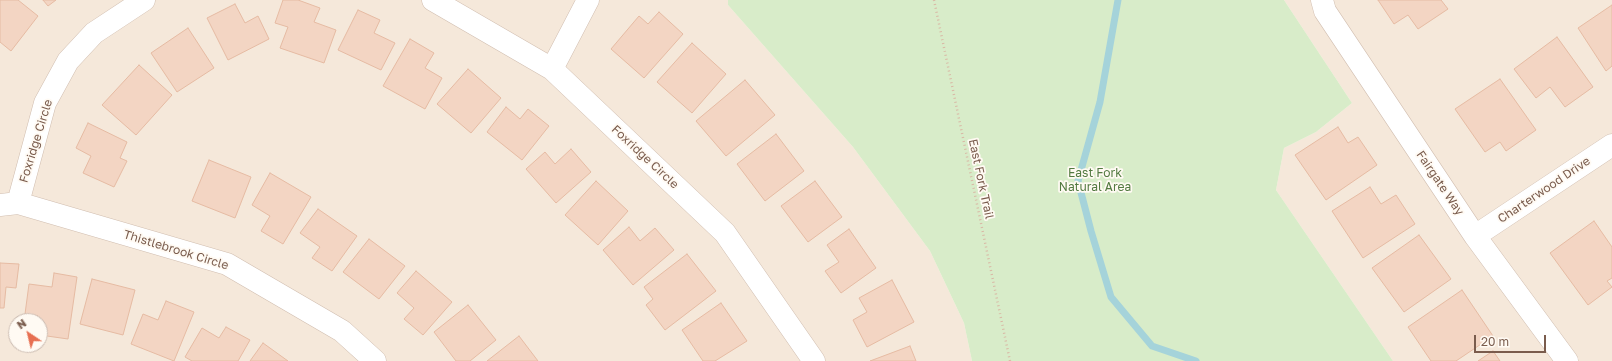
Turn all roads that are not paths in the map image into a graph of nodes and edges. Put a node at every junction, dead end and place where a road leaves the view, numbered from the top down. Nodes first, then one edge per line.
1 (144, 0) edge
2 (433, 0) edge
3 (588, 0) edge
4 (1322, 0) edge
5 (552, 69) junction
6 (1612, 145) edge
7 (9, 204) edge
8 (1475, 236) junction
9 (375, 361) edge
10 (814, 361) edge
11 (1568, 361) edge

1 - 7 street, Foxridge Circle
2 - 5 street, Foxridge Circle
3 - 5 street
4 - 8 street, Fairgate Way
5 - 10 street, Foxridge Circle
6 - 8 street, Charterwood Drive
7 - 9 street, Thistlebrook Circle
8 - 11 street, Fairgate Way

